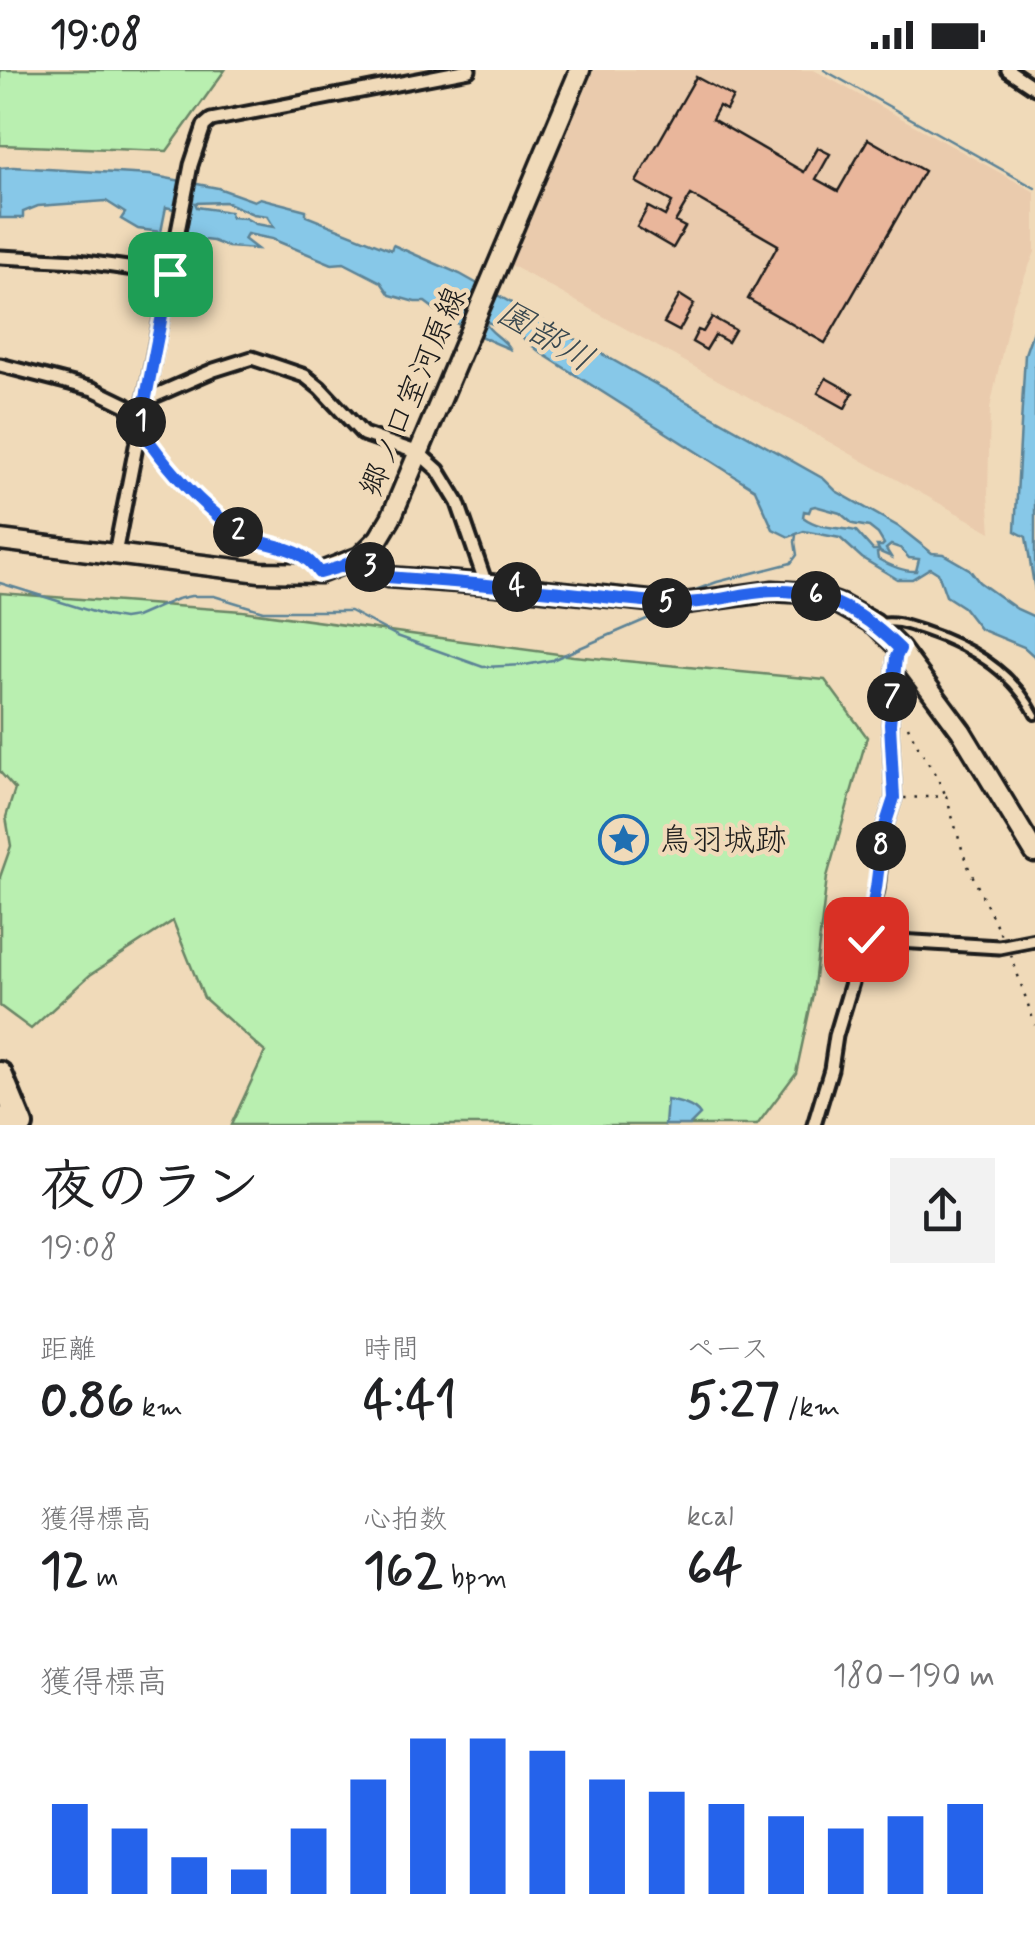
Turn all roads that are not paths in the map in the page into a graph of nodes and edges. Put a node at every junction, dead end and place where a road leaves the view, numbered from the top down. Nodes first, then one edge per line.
1 (402, 70) edge
2 (469, 70) edge
3 (580, 70) edge
4 (1008, 70) edge
5 (393, 84) junction
6 (1035, 88) edge
7 (0, 257) edge
8 (171, 270) junction
9 (0, 365) edge
10 (145, 400) junction
11 (140, 428) junction
12 (420, 453) junction
13 (0, 540) edge
14 (115, 554) junction
15 (360, 557) junction
16 (486, 584) junction
17 (875, 624) junction
18 (900, 649) junction
19 (1035, 714) edge
20 (1035, 853) edge
21 (866, 939) junction
22 (1035, 940) edge
23 (0, 1074) edge
24 (0, 1091) edge
25 (19, 1125) edge
26 (814, 1125) edge

1 - 5 street
2 - 5 street
3 - 12 main road, 郷ノ口室河原線
4 - 6 street
5 - 8 street
7 - 8 street
8 - 10 street
9 - 11 street
10 - 11 street
10 - 12 street
11 - 14 street
12 - 15 main road, 郷ノ口室河原線
12 - 16 street
13 - 14 main road
14 - 15 main road
15 - 16 main road
16 - 17 main road
17 - 18 main road
17 - 19 lane
18 - 20 main road
18 - 21 street
21 - 22 street
21 - 26 street
23 - 25 highway
24 - 25 highway

